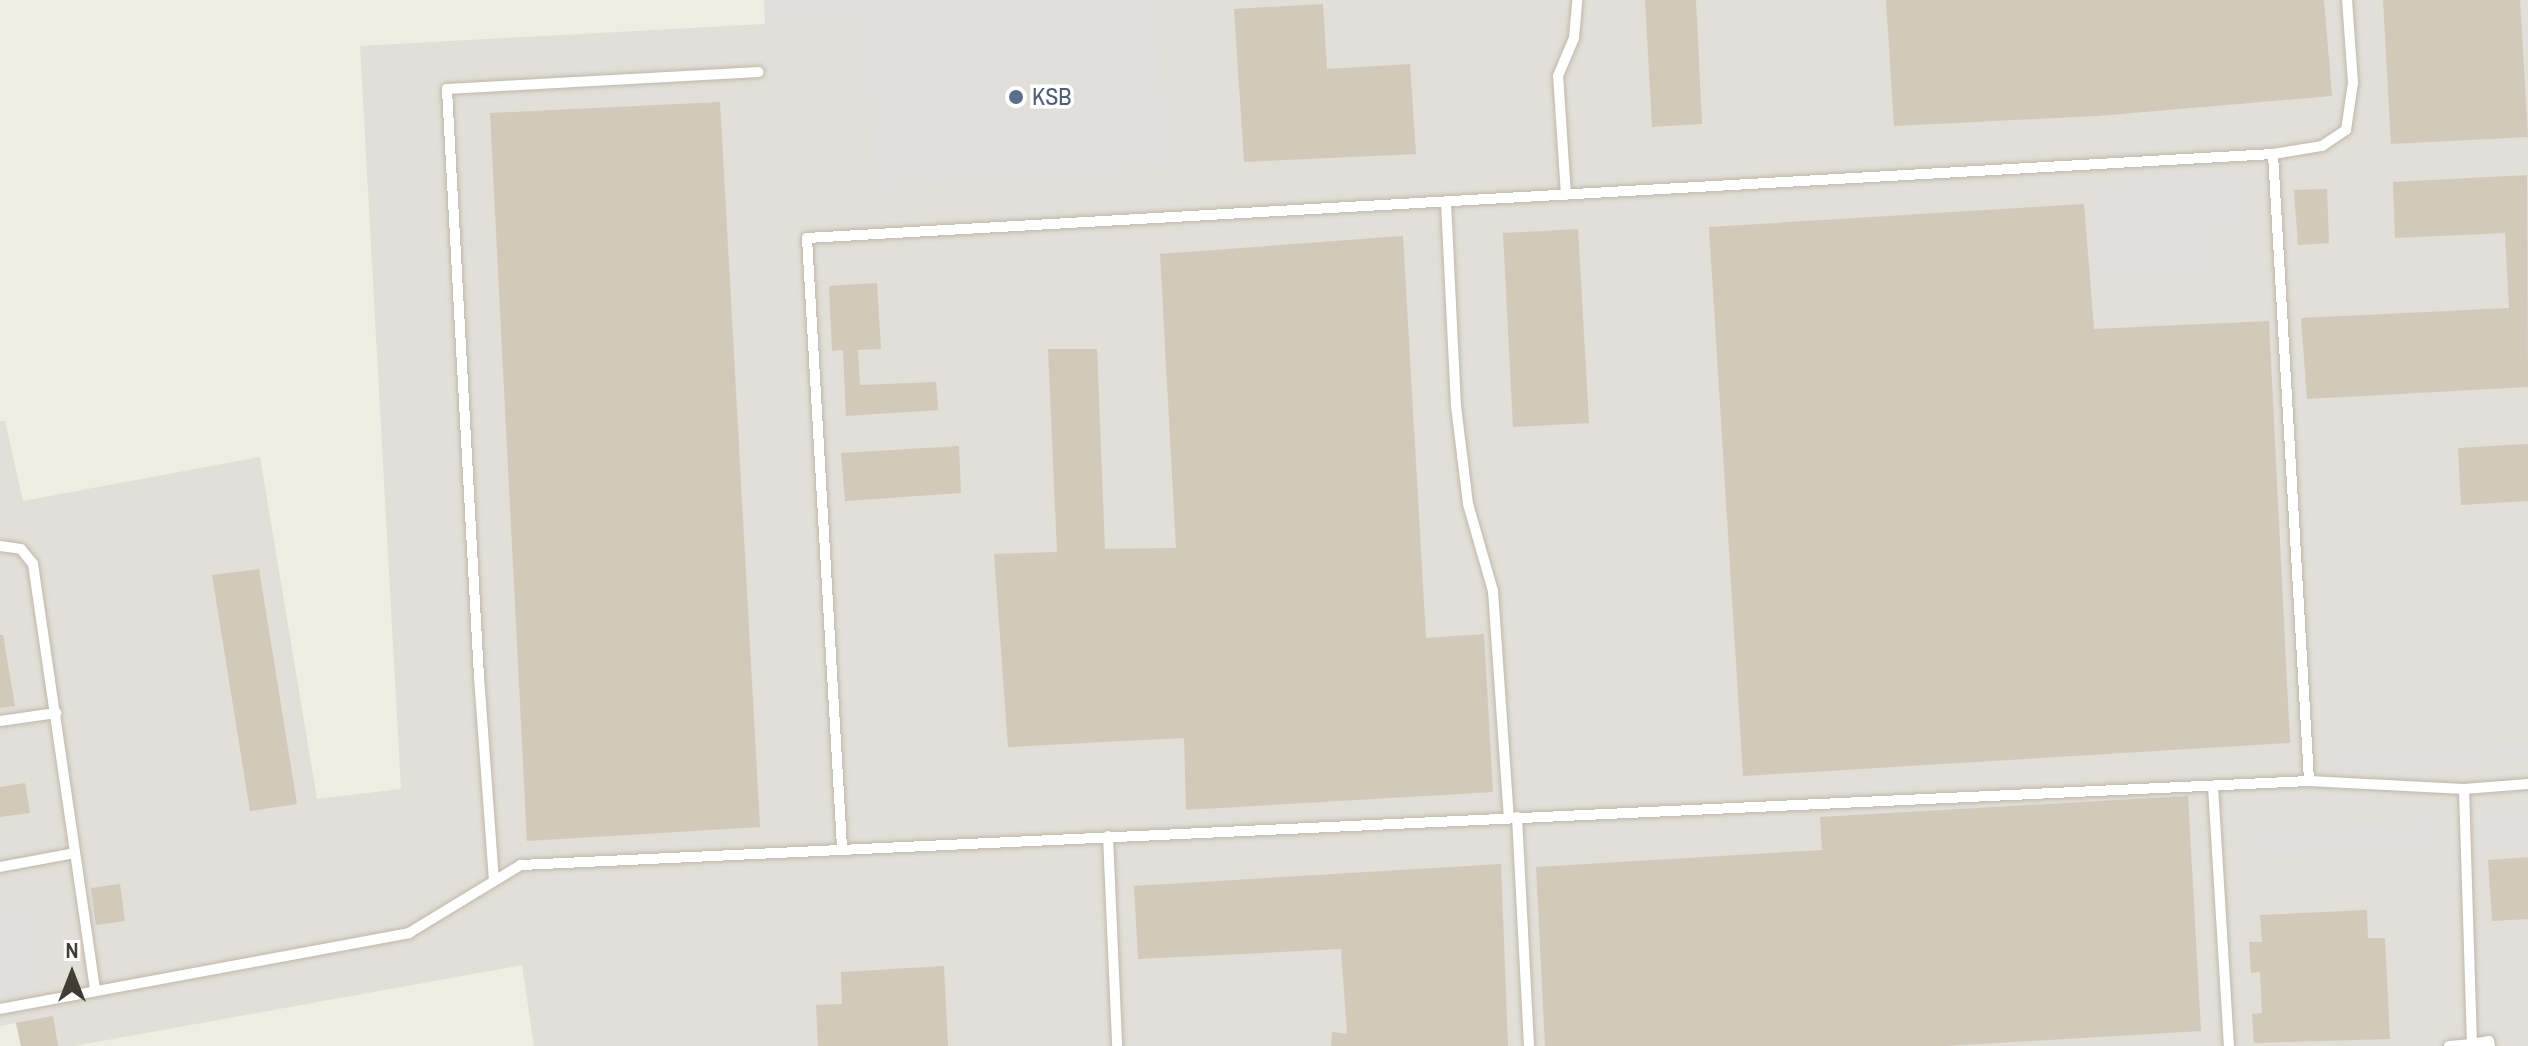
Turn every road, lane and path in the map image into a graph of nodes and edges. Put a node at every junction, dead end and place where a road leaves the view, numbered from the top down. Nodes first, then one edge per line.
1 (1577, 0) edge
2 (2347, 0) edge
3 (759, 72) dead end
4 (2273, 154) junction
5 (1566, 195) junction
6 (1446, 202) junction
7 (0, 546) edge
8 (56, 713) junction
9 (0, 721) edge
10 (2309, 781) junction
11 (2528, 784) edge
12 (2213, 786) junction
13 (2464, 789) junction
14 (1513, 817) junction
15 (1108, 836) junction
16 (842, 847) junction
17 (75, 853) junction
18 (0, 867) edge
19 (494, 881) junction
20 (95, 991) junction
21 (0, 1009) edge
22 (2472, 1044) junction
23 (1117, 1046) edge
24 (1529, 1046) edge
25 (2229, 1046) edge
26 (2449, 1046) edge
27 (2490, 1046) edge

1 - 5 lane
2 - 4 lane
3 - 19 lane
4 - 5 lane
4 - 10 lane
5 - 6 lane
6 - 14 lane
6 - 16 lane
7 - 8 lane
8 - 9 lane
8 - 17 lane
10 - 12 lane
10 - 13 lane
11 - 13 lane
12 - 14 lane
12 - 25 lane
13 - 22 lane
14 - 15 lane
14 - 24 lane
15 - 16 lane
15 - 23 lane
16 - 19 lane
17 - 18 lane
17 - 20 lane
19 - 20 lane
20 - 21 lane
22 - 26 lane
22 - 27 lane

